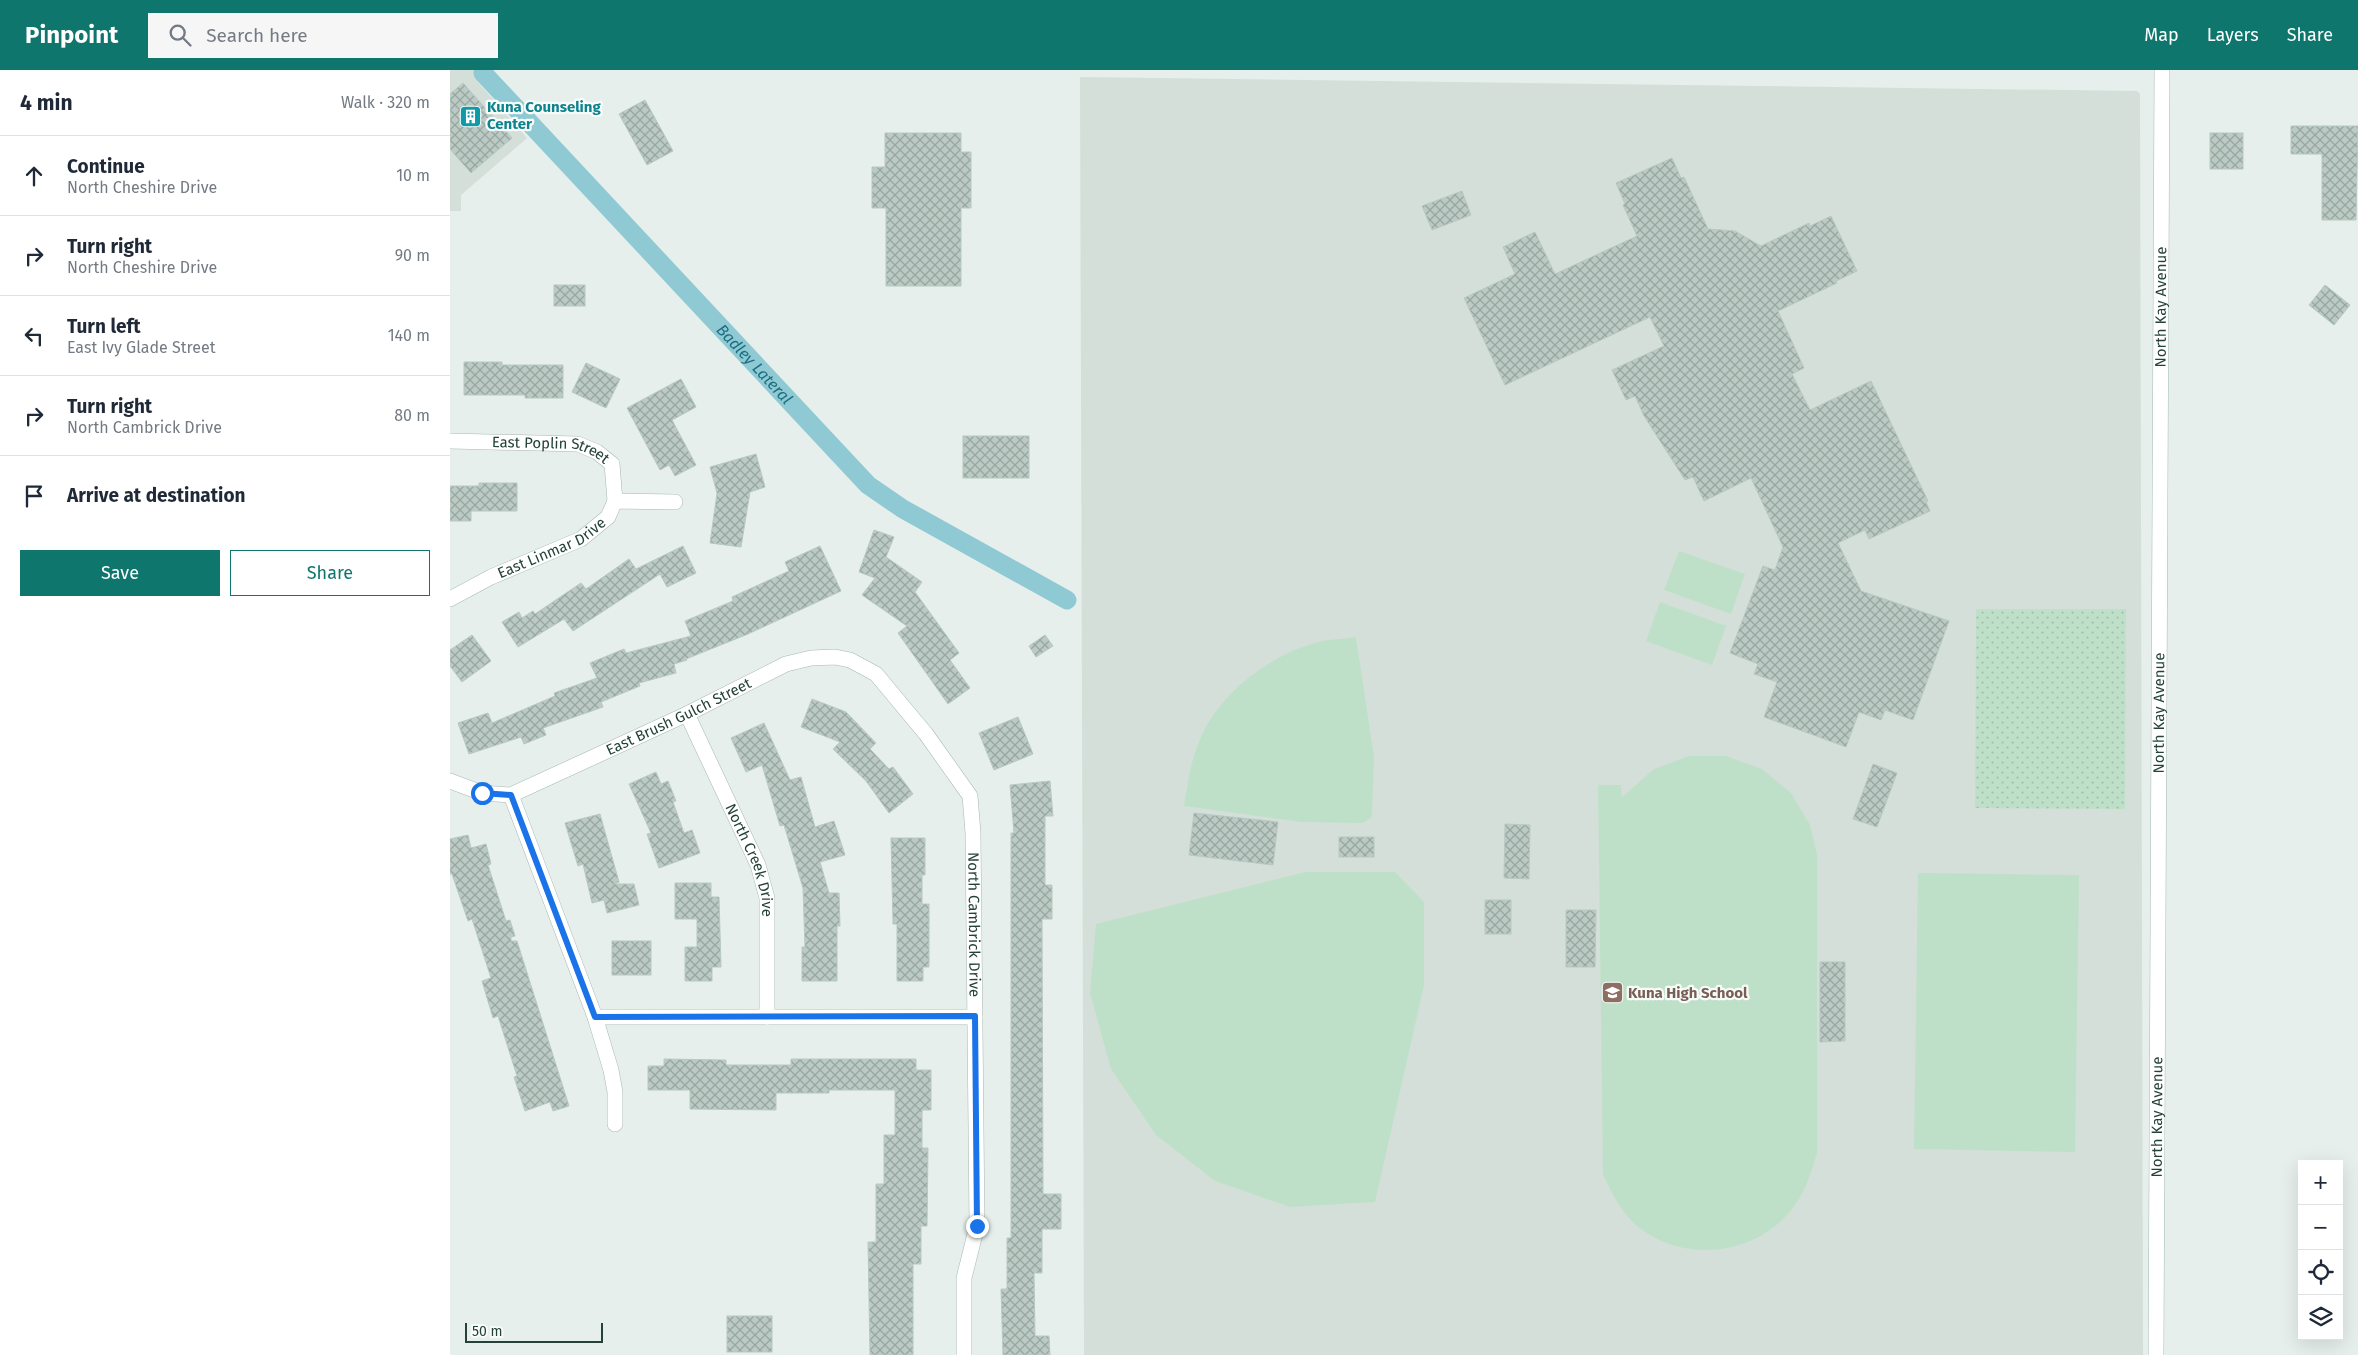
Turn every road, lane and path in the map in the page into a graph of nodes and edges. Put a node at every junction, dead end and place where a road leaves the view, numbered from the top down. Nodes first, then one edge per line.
1 (2162, 70) edge
2 (450, 441) edge
3 (615, 501) junction
4 (675, 502) dead end
5 (450, 599) edge
6 (850, 660) joint
7 (687, 714) junction
8 (450, 781) edge
9 (511, 795) junction
10 (975, 1016) junction
11 (595, 1017) junction
12 (767, 1017) junction
13 (615, 1124) dead end
14 (964, 1355) edge
15 (2156, 1355) edge

1 - 15 street, North Kay Avenue
2 - 3 street, East Poplin Street
3 - 4 street, East Linmar Drive
3 - 5 street, East Linmar Drive
6 - 7 street, East Brush Gulch Street
6 - 10 street, North Cambrick Drive
7 - 9 street, East Brush Gulch Street
7 - 12 street, North Creek Drive
8 - 9 street
9 - 11 street
10 - 12 street
10 - 14 street, North Cambrick Drive
11 - 12 street
11 - 13 street

